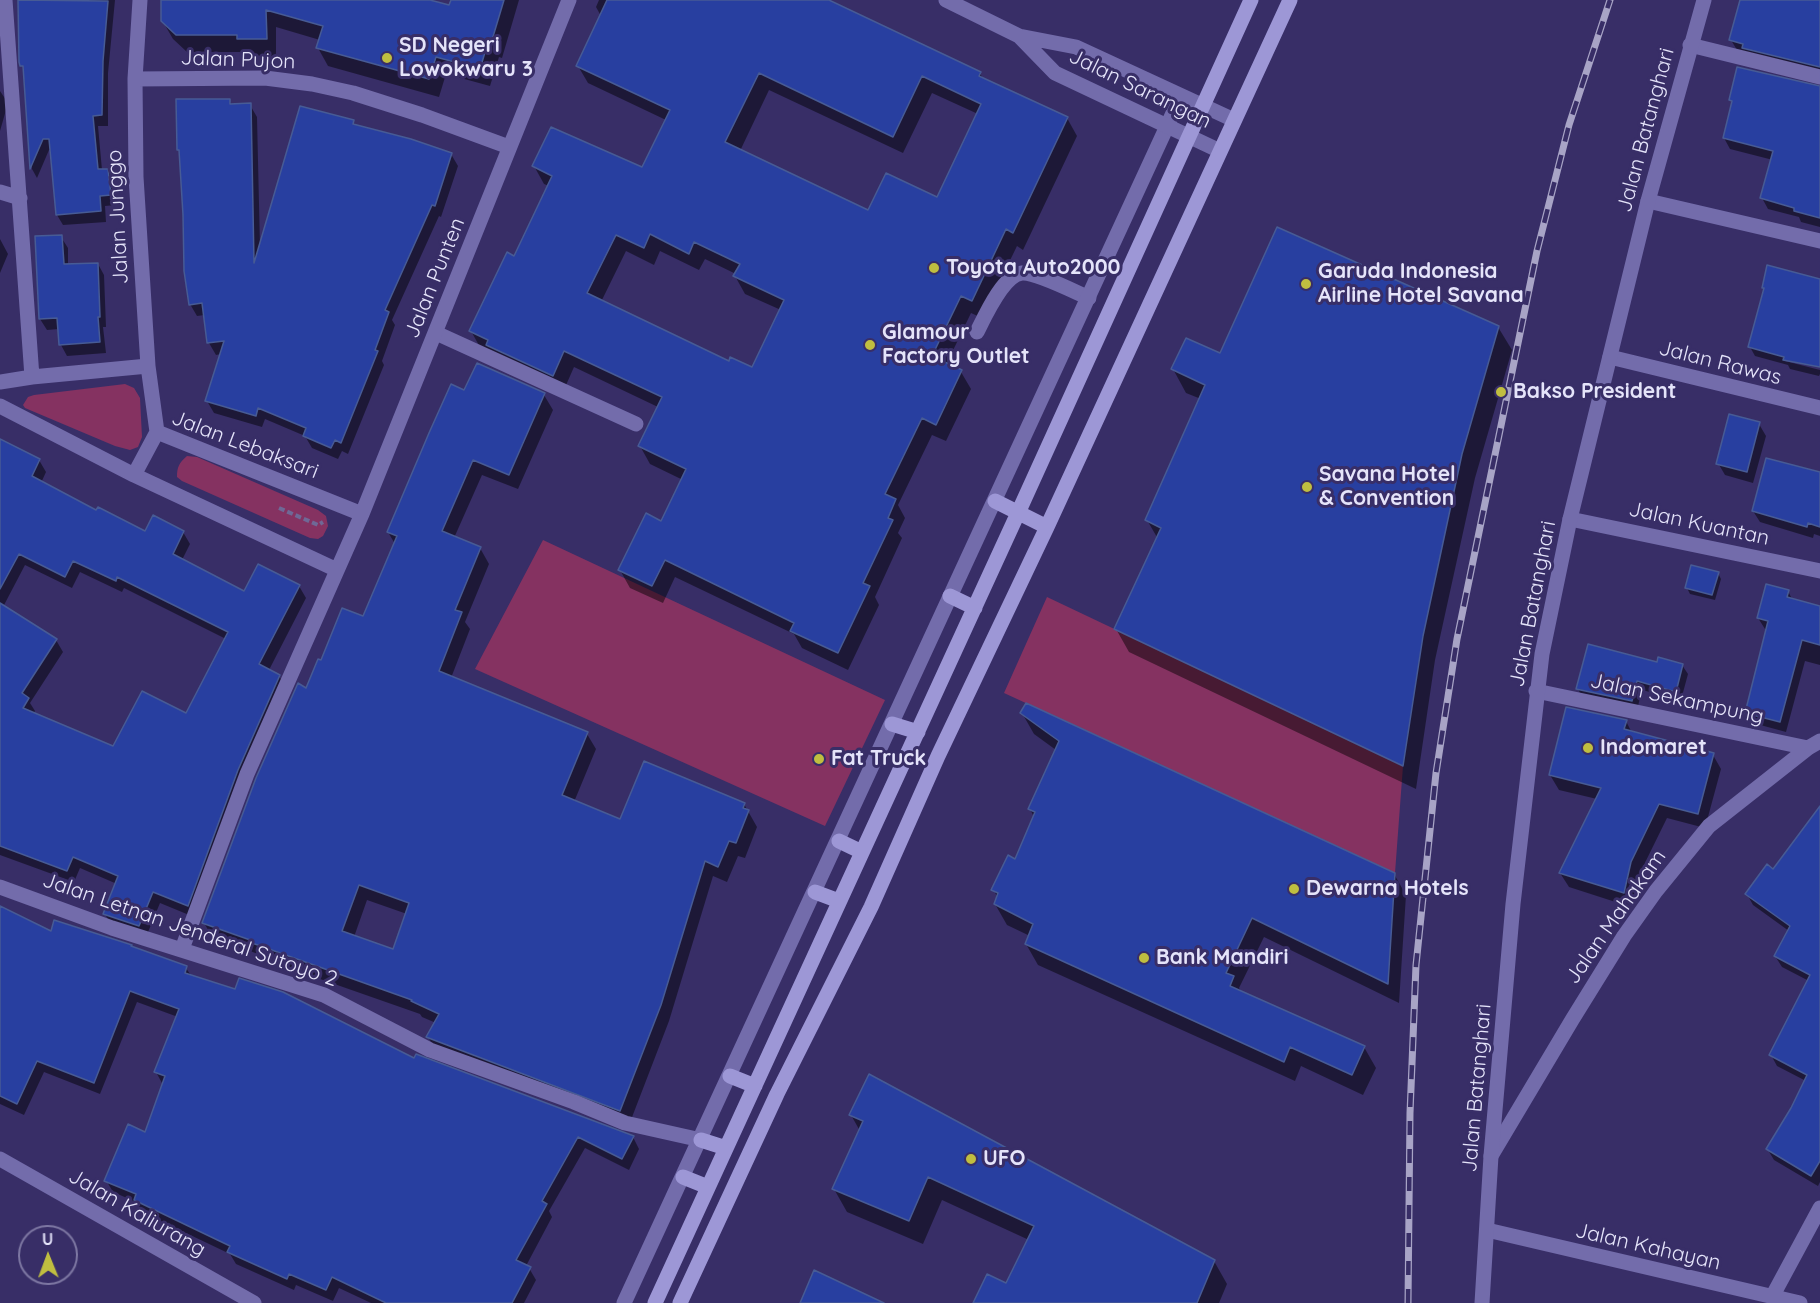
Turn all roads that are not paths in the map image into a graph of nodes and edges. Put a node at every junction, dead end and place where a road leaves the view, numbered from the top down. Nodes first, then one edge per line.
1 (5, 0) edge
2 (140, 0) edge
3 (569, 0) edge
4 (946, 0) edge
5 (1251, 0) edge
6 (1290, 0) edge
7 (1704, 0) edge
8 (2, 16) edge
9 (1019, 36) junction
10 (1690, 45) junction
11 (1820, 77) edge
12 (135, 80) junction
13 (1180, 96) junction
14 (1203, 105) junction
15 (1234, 120) junction
16 (1167, 126) junction
17 (1189, 136) junction
18 (509, 147) junction
19 (1220, 151) junction
20 (0, 192) edge
21 (20, 198) junction
22 (1648, 201) junction
23 (1820, 241) edge
24 (1089, 298) junction
25 (977, 332) dead end
26 (436, 333) junction
27 (1610, 357) junction
28 (148, 366) junction
29 (32, 377) junction
30 (0, 382) edge
31 (0, 406) edge
32 (1820, 408) edge
33 (636, 424) dead end
34 (158, 432) junction
35 (134, 474) junction
36 (995, 501) junction
37 (1018, 513) junction
38 (362, 514) junction
39 (1570, 519) junction
40 (1047, 527) junction
41 (337, 570) junction
42 (1820, 571) edge
43 (951, 597) junction
44 (975, 608) junction
45 (1536, 691) junction
46 (892, 724) junction
47 (918, 732) junction
48 (1814, 745) edge
49 (839, 841) junction
50 (862, 852) junction
51 (0, 886) edge
52 (815, 892) junction
53 (839, 901) junction
54 (182, 949) junction
55 (730, 1076) junction
56 (754, 1086) junction
57 (701, 1140) junction
58 (726, 1148) junction
59 (1491, 1156) junction
60 (0, 1159) edge
61 (683, 1176) junction
62 (708, 1187) junction
63 (1820, 1208) edge
64 (1487, 1230) junction
65 (1772, 1297) junction
66 (254, 1303) edge
67 (624, 1303) edge
68 (654, 1303) edge
69 (680, 1303) edge
70 (1482, 1303) edge
71 (1800, 1303) edge

1 - 8 street
2 - 12 street, Jalan Junggo
3 - 18 street, Jalan Punten
4 - 9 street, Jalan Sarangan
5 - 14 main road
6 - 15 main road
7 - 10 street, Jalan Batanghari
8 - 21 street
9 - 13 street, Jalan Sarangan
9 - 16 street, Jalan Sarangan
10 - 11 street
10 - 22 street, Jalan Batanghari
12 - 18 street, Jalan Pujon
12 - 28 street, Jalan Junggo
13 - 14 street, Jalan Sarangan
13 - 16 street
14 - 15 street, Jalan Sarangan
14 - 17 main road
15 - 19 main road
16 - 17 street, Jalan Sarangan
16 - 24 street
17 - 19 street, Jalan Sarangan
17 - 37 main road
18 - 26 street, Jalan Punten
19 - 40 main road
20 - 21 street
21 - 29 street
22 - 23 street
22 - 27 street, Jalan Batanghari
24 - 25 street
24 - 36 street
26 - 33 street
26 - 38 street, Jalan Punten
27 - 32 street, Jalan Rawas
27 - 39 street, Jalan Batanghari
28 - 29 street
28 - 34 street, Jalan Junggo
29 - 30 street
31 - 35 street
34 - 35 street, Jalan Lebaksari
34 - 38 street, Jalan Lebaksari
35 - 41 street
36 - 37 main road
36 - 43 street
37 - 40 main road
37 - 44 main road
38 - 41 street, Jalan Punten
39 - 42 street, Jalan Kuantan
39 - 45 street, Jalan Batanghari
40 - 69 main road
41 - 54 street, Jalan Punten
43 - 44 main road
43 - 46 street
44 - 47 main road
45 - 48 street, Jalan Sekampung
45 - 59 street, Jalan Batanghari
46 - 47 main road
46 - 49 street
47 - 50 main road
48 - 59 street, Jalan Mahakam
49 - 50 main road
49 - 52 street
50 - 53 main road
51 - 54 street, Jalan Letnan Jenderal Sutoyo 2
52 - 53 main road
52 - 55 street
53 - 56 main road
54 - 57 street, Jalan Letnan Jenderal Sutoyo 2
55 - 56 main road
55 - 57 street
56 - 58 main road
57 - 58 main road
57 - 61 street
58 - 62 main road
59 - 64 street, Jalan Batanghari
60 - 66 street, Jalan Kaliurang
61 - 62 main road
61 - 67 street
62 - 68 main road
63 - 65 street
64 - 65 street, Jalan Kahayan
64 - 70 street
65 - 71 street, Jalan Kahayan

